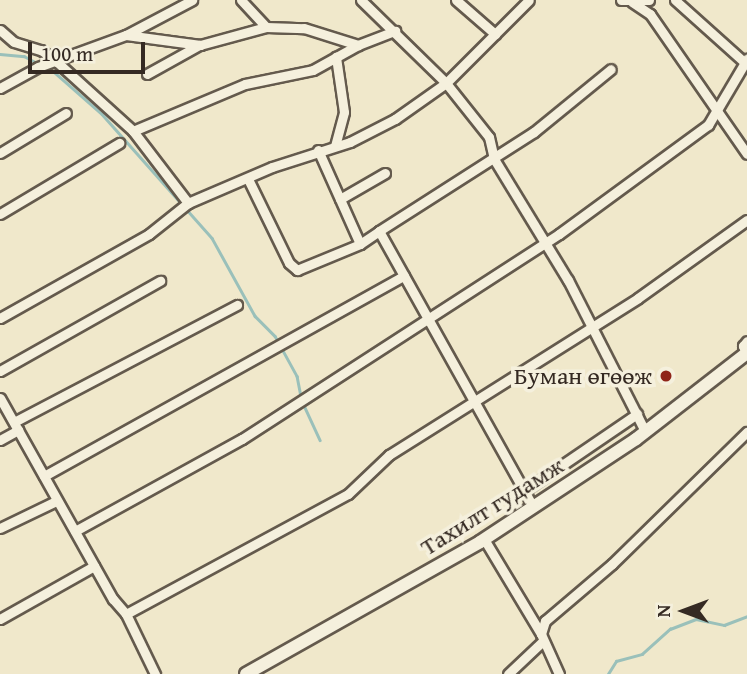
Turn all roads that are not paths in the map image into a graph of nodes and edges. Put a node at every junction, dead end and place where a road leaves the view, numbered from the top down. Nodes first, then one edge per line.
1 (192, 0) edge
2 (240, 0) edge
3 (361, 0) edge
4 (456, 0) edge
5 (529, 0) edge
6 (621, 0) edge
7 (649, 0) edge
8 (675, 0) edge
9 (632, 2) junction
10 (267, 27) junction
11 (0, 30) edge
12 (395, 32) junction
13 (495, 34) junction
14 (125, 35) junction
15 (200, 45) junction
16 (358, 45) junction
17 (336, 57) junction
18 (745, 60) edge
19 (57, 62) junction
20 (611, 69) dead end
21 (147, 75) dead end
22 (446, 83) junction
23 (0, 88) edge
24 (717, 108) junction
25 (66, 113) dead end
26 (133, 131) junction
27 (119, 144) dead end
28 (335, 146) junction
29 (318, 150) junction
30 (0, 153) edge
31 (747, 154) edge
32 (494, 159) junction
33 (385, 173) dead end
34 (248, 179) junction
35 (340, 199) junction
36 (188, 203) junction
37 (0, 214) edge
38 (747, 220) edge
39 (379, 231) junction
40 (359, 244) junction
41 (542, 244) junction
42 (404, 276) junction
43 (160, 281) dead end
44 (237, 305) dead end
45 (425, 317) junction
46 (0, 318) edge
47 (591, 328) junction
48 (747, 349) edge
49 (0, 371) edge
50 (0, 398) edge
51 (476, 400) junction
52 (637, 414) junction
53 (16, 426) junction
54 (645, 431) junction
55 (747, 432) edge
56 (0, 440) edge
57 (44, 476) junction
58 (524, 491) junction
59 (55, 501) junction
60 (533, 507) junction
61 (0, 528) edge
62 (75, 531) junction
63 (484, 539) junction
64 (94, 566) junction
65 (126, 614) junction
66 (0, 619) edge
67 (542, 638) junction
68 (155, 674) edge
69 (246, 674) edge
70 (508, 674) edge
71 (559, 674) edge

1 - 14 street
2 - 10 street
3 - 12 street
4 - 13 street
5 - 13 street
6 - 9 street
7 - 9 street
8 - 18 street
9 - 24 street
10 - 15 street
10 - 16 street
11 - 19 street
12 - 16 street
12 - 22 street
13 - 22 street
14 - 15 street
14 - 19 street
15 - 21 street
16 - 17 street
17 - 26 street
17 - 28 street
18 - 24 street
19 - 23 street
19 - 26 street
20 - 32 street
22 - 28 street
22 - 32 street
24 - 31 street
24 - 41 street
25 - 30 street
26 - 36 street
27 - 37 street
28 - 29 street
29 - 34 street
29 - 35 street
32 - 39 street
32 - 41 street
33 - 35 street
34 - 36 street
34 - 40 street
35 - 40 street
36 - 46 street
38 - 47 street
39 - 40 street
39 - 42 street
41 - 45 street
41 - 47 street
42 - 45 street
42 - 57 street
43 - 49 street
44 - 53 street
45 - 51 street
45 - 62 street
47 - 51 street
47 - 52 street
48 - 54 main road, Тахилт гудамж
50 - 53 street
51 - 58 street
51 - 65 street
52 - 54 street
52 - 58 street
53 - 56 street
53 - 57 street
54 - 60 main road, Тахилт гудамж
55 - 67 street
57 - 59 street
58 - 60 street
59 - 61 street
59 - 62 street
60 - 63 main road, Тахилт гудамж
62 - 64 street
63 - 67 street
63 - 69 main road, Тахилт гудамж
64 - 65 street
64 - 66 street
65 - 68 street
67 - 70 street
67 - 71 street

